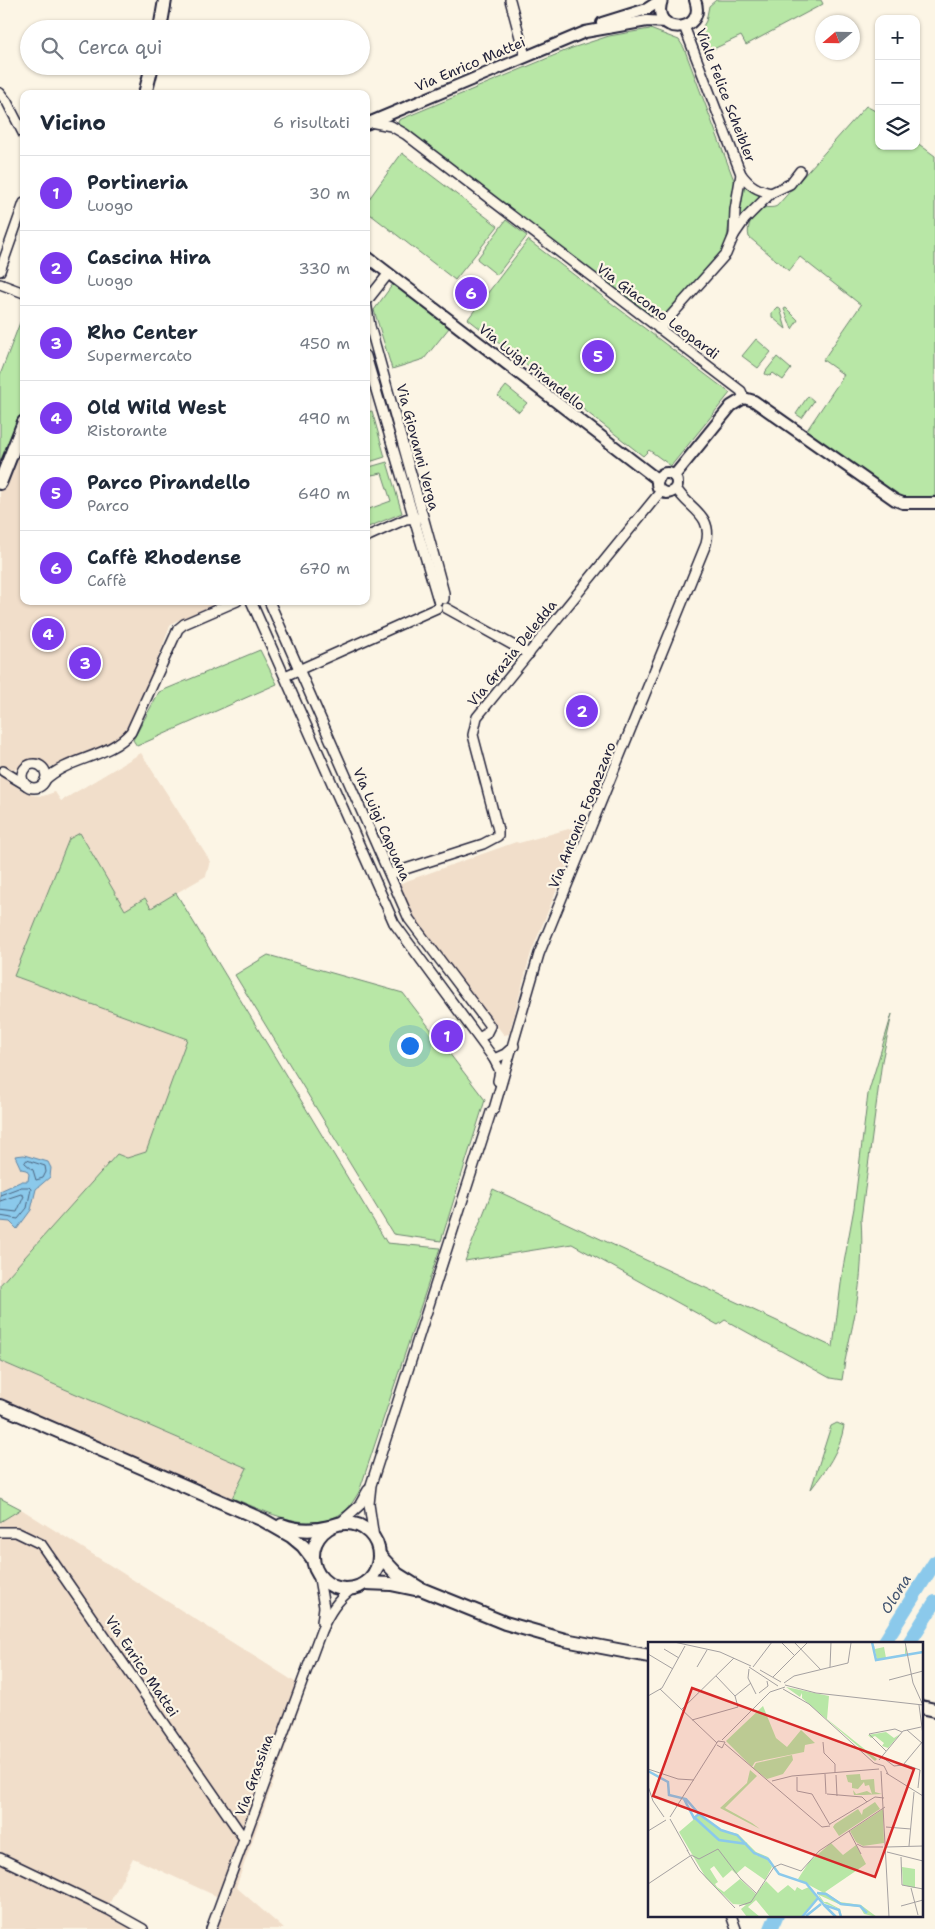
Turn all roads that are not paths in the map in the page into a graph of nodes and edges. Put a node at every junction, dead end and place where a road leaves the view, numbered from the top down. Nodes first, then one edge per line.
1 (165, 0) edge
2 (510, 0) edge
3 (662, 0) edge
4 (698, 2) edge
5 (162, 20) edge
6 (666, 22) junction
7 (684, 26) junction
8 (585, 32) junction
9 (525, 56) junction
10 (150, 75) edge
11 (0, 84) edge
12 (146, 90) edge
13 (0, 93) edge
14 (7, 102) junction
15 (370, 122) edge
16 (370, 123) edge
17 (20, 127) edge
18 (800, 171) dead end
19 (741, 174) junction
20 (771, 193) junction
21 (20, 227) edge
22 (734, 235) junction
23 (370, 259) edge
24 (0, 271) edge
25 (388, 273) junction
26 (0, 284) edge
27 (20, 292) edge
28 (370, 297) edge
29 (370, 326) edge
30 (659, 330) junction
31 (370, 368) edge
32 (744, 398) junction
33 (20, 432) edge
34 (674, 476) junction
35 (658, 480) junction
36 (0, 482) edge
37 (676, 488) junction
38 (661, 491) junction
39 (935, 503) edge
40 (418, 518) junction
41 (370, 535) edge
42 (441, 604) junction
43 (228, 605) edge
44 (253, 605) edge
45 (271, 605) edge
46 (529, 654) junction
47 (298, 670) junction
48 (285, 676) junction
49 (66, 765) junction
50 (38, 766) junction
51 (26, 767) junction
52 (2, 770) edge
53 (45, 780) junction
54 (28, 787) junction
55 (390, 874) junction
56 (479, 1038) junction
57 (514, 1046) junction
58 (494, 1059) junction
59 (491, 1112) junction
60 (0, 1406) edge
61 (370, 1485) junction
62 (263, 1520) junction
63 (335, 1525) junction
64 (0, 1532) edge
65 (374, 1538) junction
66 (379, 1555) junction
67 (313, 1559) junction
68 (318, 1573) junction
69 (365, 1583) junction
70 (353, 1588) junction
71 (421, 1589) junction
72 (321, 1631) junction
73 (648, 1656) edge
74 (922, 1706) edge
75 (935, 1710) edge
76 (245, 1840) junction
77 (0, 1858) edge
78 (731, 1916) edge
79 (143, 1929) edge
80 (211, 1929) edge
81 (736, 1929) edge

1 - 5 main road
2 - 9 street
3 - 6 street
3 - 8 street, Via Enrico Mattei
4 - 7 street
6 - 7 street, Via Enrico Mattei
6 - 8 street, Via Enrico Mattei
7 - 19 street, Viale Felice Scheibler
8 - 9 street, Via Enrico Mattei
9 - 15 street, Via Enrico Mattei
10 - 12 main road
11 - 14 street
13 - 14 street
14 - 17 street
16 - 30 street, Via Giacomo Leopardi
18 - 20 street
19 - 20 street, Viale Felice Scheibler
19 - 22 street, Viale Felice Scheibler
20 - 22 street
21 - 24 street
22 - 30 street
23 - 25 street, Via Luigi Pirandello
25 - 28 street, Via Giovanni Verga
25 - 35 street, Via Luigi Pirandello
26 - 27 street
29 - 40 street, Via Giovanni Verga
30 - 32 street, Via Giacomo Leopardi
31 - 40 street, Via Giovanni Verga
32 - 34 street
32 - 39 street, Via Giacomo Leopardi
33 - 36 main road
34 - 35 street
34 - 37 street
35 - 38 street
37 - 38 street
37 - 57 street, Via Antonio Fogazzaro
38 - 46 street, Via Grazia Deledda
40 - 41 street
40 - 42 street, Via Giovanni Verga
42 - 46 street
42 - 47 street
43 - 49 street
44 - 48 street, Via Luigi Capuana
45 - 47 street, Via Luigi Capuana
46 - 55 street, Via Grazia Deledda
47 - 48 street
47 - 55 street, Via Luigi Capuana
48 - 56 street, Via Luigi Capuana
49 - 50 street
49 - 53 street
50 - 51 street
50 - 53 street
51 - 52 street
51 - 54 street
52 - 54 street
53 - 54 street
55 - 56 street, Via Luigi Capuana
56 - 58 street, Via Luigi Capuana
57 - 58 street
57 - 59 street, Via Antonio Fogazzaro
58 - 59 street
59 - 61 street
60 - 62 main road
61 - 63 street
61 - 65 street
62 - 63 main road
62 - 67 main road
63 - 65 main road
63 - 67 main road
64 - 76 street, Via Enrico Mattei
65 - 66 main road
66 - 69 main road
66 - 71 main road
67 - 68 main road
68 - 70 main road
68 - 72 street, Via Grassina
69 - 70 main road
69 - 71 main road
70 - 72 street, Via Grassina
71 - 73 main road
72 - 76 street, Via Grassina
74 - 75 main road
76 - 80 street, Via Grassina
77 - 79 street
78 - 81 street

